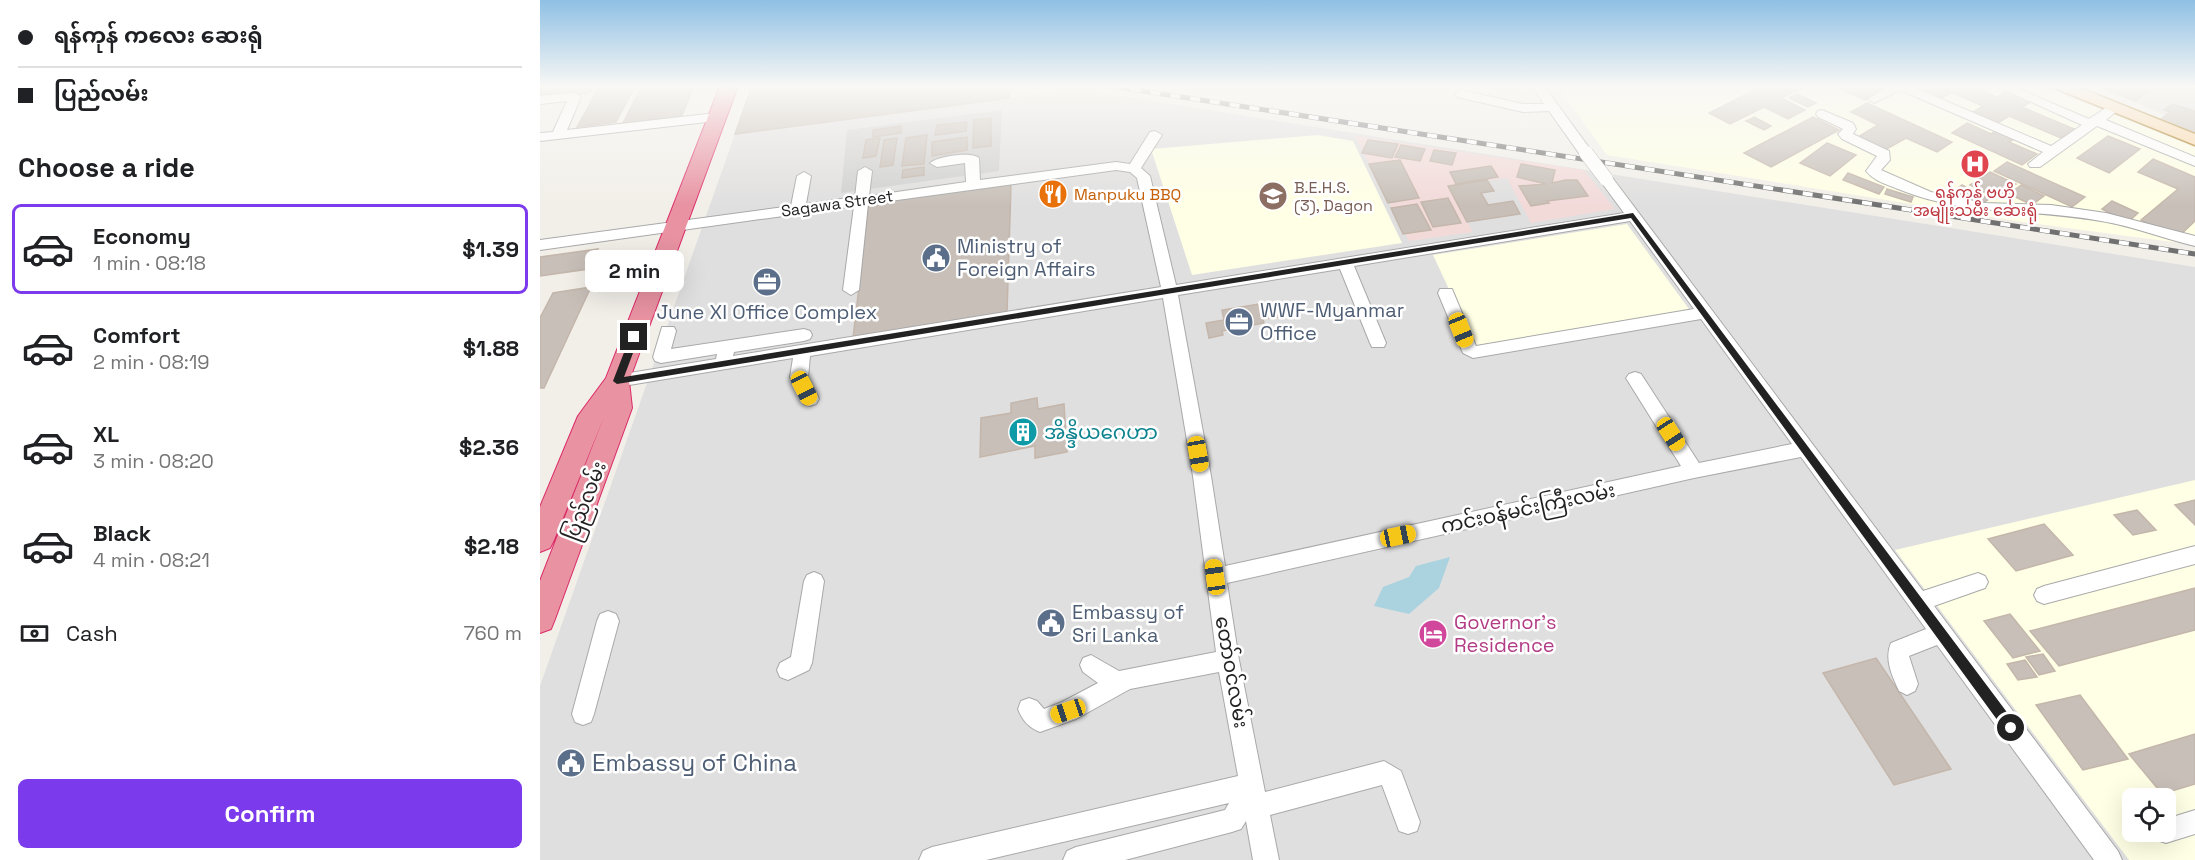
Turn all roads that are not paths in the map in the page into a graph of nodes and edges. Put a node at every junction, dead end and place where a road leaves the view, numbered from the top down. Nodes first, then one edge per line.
1 (562, 126) edge
2 (636, 126) edge
3 (713, 126) edge
4 (1567, 126) edge
5 (1848, 126) edge
6 (1995, 126) edge
7 (2087, 126) edge
8 (2104, 126) edge
9 (2160, 126) edge
10 (558, 135) junction
11 (1155, 135) dead end
12 (540, 137) edge
13 (2195, 140) edge
14 (2051, 151) junction
15 (2195, 162) edge
16 (937, 163) dead end
17 (2035, 164) dead end
18 (1134, 169) junction
19 (865, 171) dead end
20 (804, 176) dead end
21 (973, 185) junction
22 (860, 200) junction
23 (798, 209) junction
24 (1633, 216) junction
25 (677, 226) junction
26 (2195, 241) edge
27 (540, 245) edge
28 (1345, 262) junction
29 (851, 290) dead end
30 (1170, 292) junction
31 (1446, 293) dead end
32 (1706, 313) junction
33 (668, 331) dead end
34 (803, 343) junction
35 (1378, 343) dead end
36 (725, 355) junction
37 (1635, 378) dead end
38 (617, 381) junction
39 (810, 399) dead end
40 (1805, 449) junction
41 (1694, 471) junction
42 (540, 540) edge
43 (2195, 555) edge
44 (1215, 577) junction
45 (814, 580) dead end
46 (1978, 582) dead end
47 (2044, 595) dead end
48 (1917, 602) junction
49 (540, 618) edge
50 (608, 621) dead end
51 (1941, 633) junction
52 (1228, 660) junction
53 (1091, 665) dead end
54 (788, 670) dead end
55 (1118, 684) junction
56 (1907, 684) dead end
57 (1029, 709) dead end
58 (583, 714) dead end
59 (1250, 793) junction
60 (1408, 822) dead end
61 (2195, 822) edge
62 (2176, 828) edge
63 (932, 860) edge
64 (1076, 860) edge
65 (1266, 860) edge
66 (2109, 860) edge

1 - 10 street
2 - 10 street
3 - 25 highway, ပြည်လမ်း
4 - 24 street, bridge
5 - 26 street
6 - 14 street
7 - 14 street
8 - 15 street
9 - 13 main road
10 - 12 street
11 - 18 street
14 - 17 street
16 - 21 street
18 - 21 street, Sagawa Street
18 - 30 street, တော်ဝင်လမ်း
19 - 22 street
20 - 23 street
21 - 22 street, Sagawa Street
22 - 23 street, Sagawa Street
22 - 29 street
23 - 25 street, Sagawa Street
24 - 28 street
24 - 32 street
25 - 27 street, Sagawa Street
25 - 38 highway, ပြည်လမ်း
28 - 30 street
28 - 35 street
30 - 34 street
30 - 44 street, တော်ဝင်လမ်း
31 - 32 street
32 - 40 street
33 - 36 street
34 - 36 street
34 - 39 street
36 - 38 street
37 - 41 street
38 - 42 highway, ပြည်လမ်း
38 - 49 highway, ပြည်လမ်း
40 - 41 street, ကင်းဝန်မင်းကြီးလမ်း
40 - 48 street
41 - 44 street, ကင်းဝန်မင်းကြီးလမ်း
43 - 47 street
44 - 52 street, တော်ဝင်လမ်း
45 - 54 street
46 - 48 street
48 - 51 street
50 - 58 street
51 - 56 street
51 - 66 street
52 - 55 street
52 - 59 street, တော်ဝင်လမ်း
53 - 55 street
55 - 57 street
59 - 60 street
59 - 63 street
59 - 64 street
59 - 65 street, တော်ဝင်လမ်း
61 - 62 street

